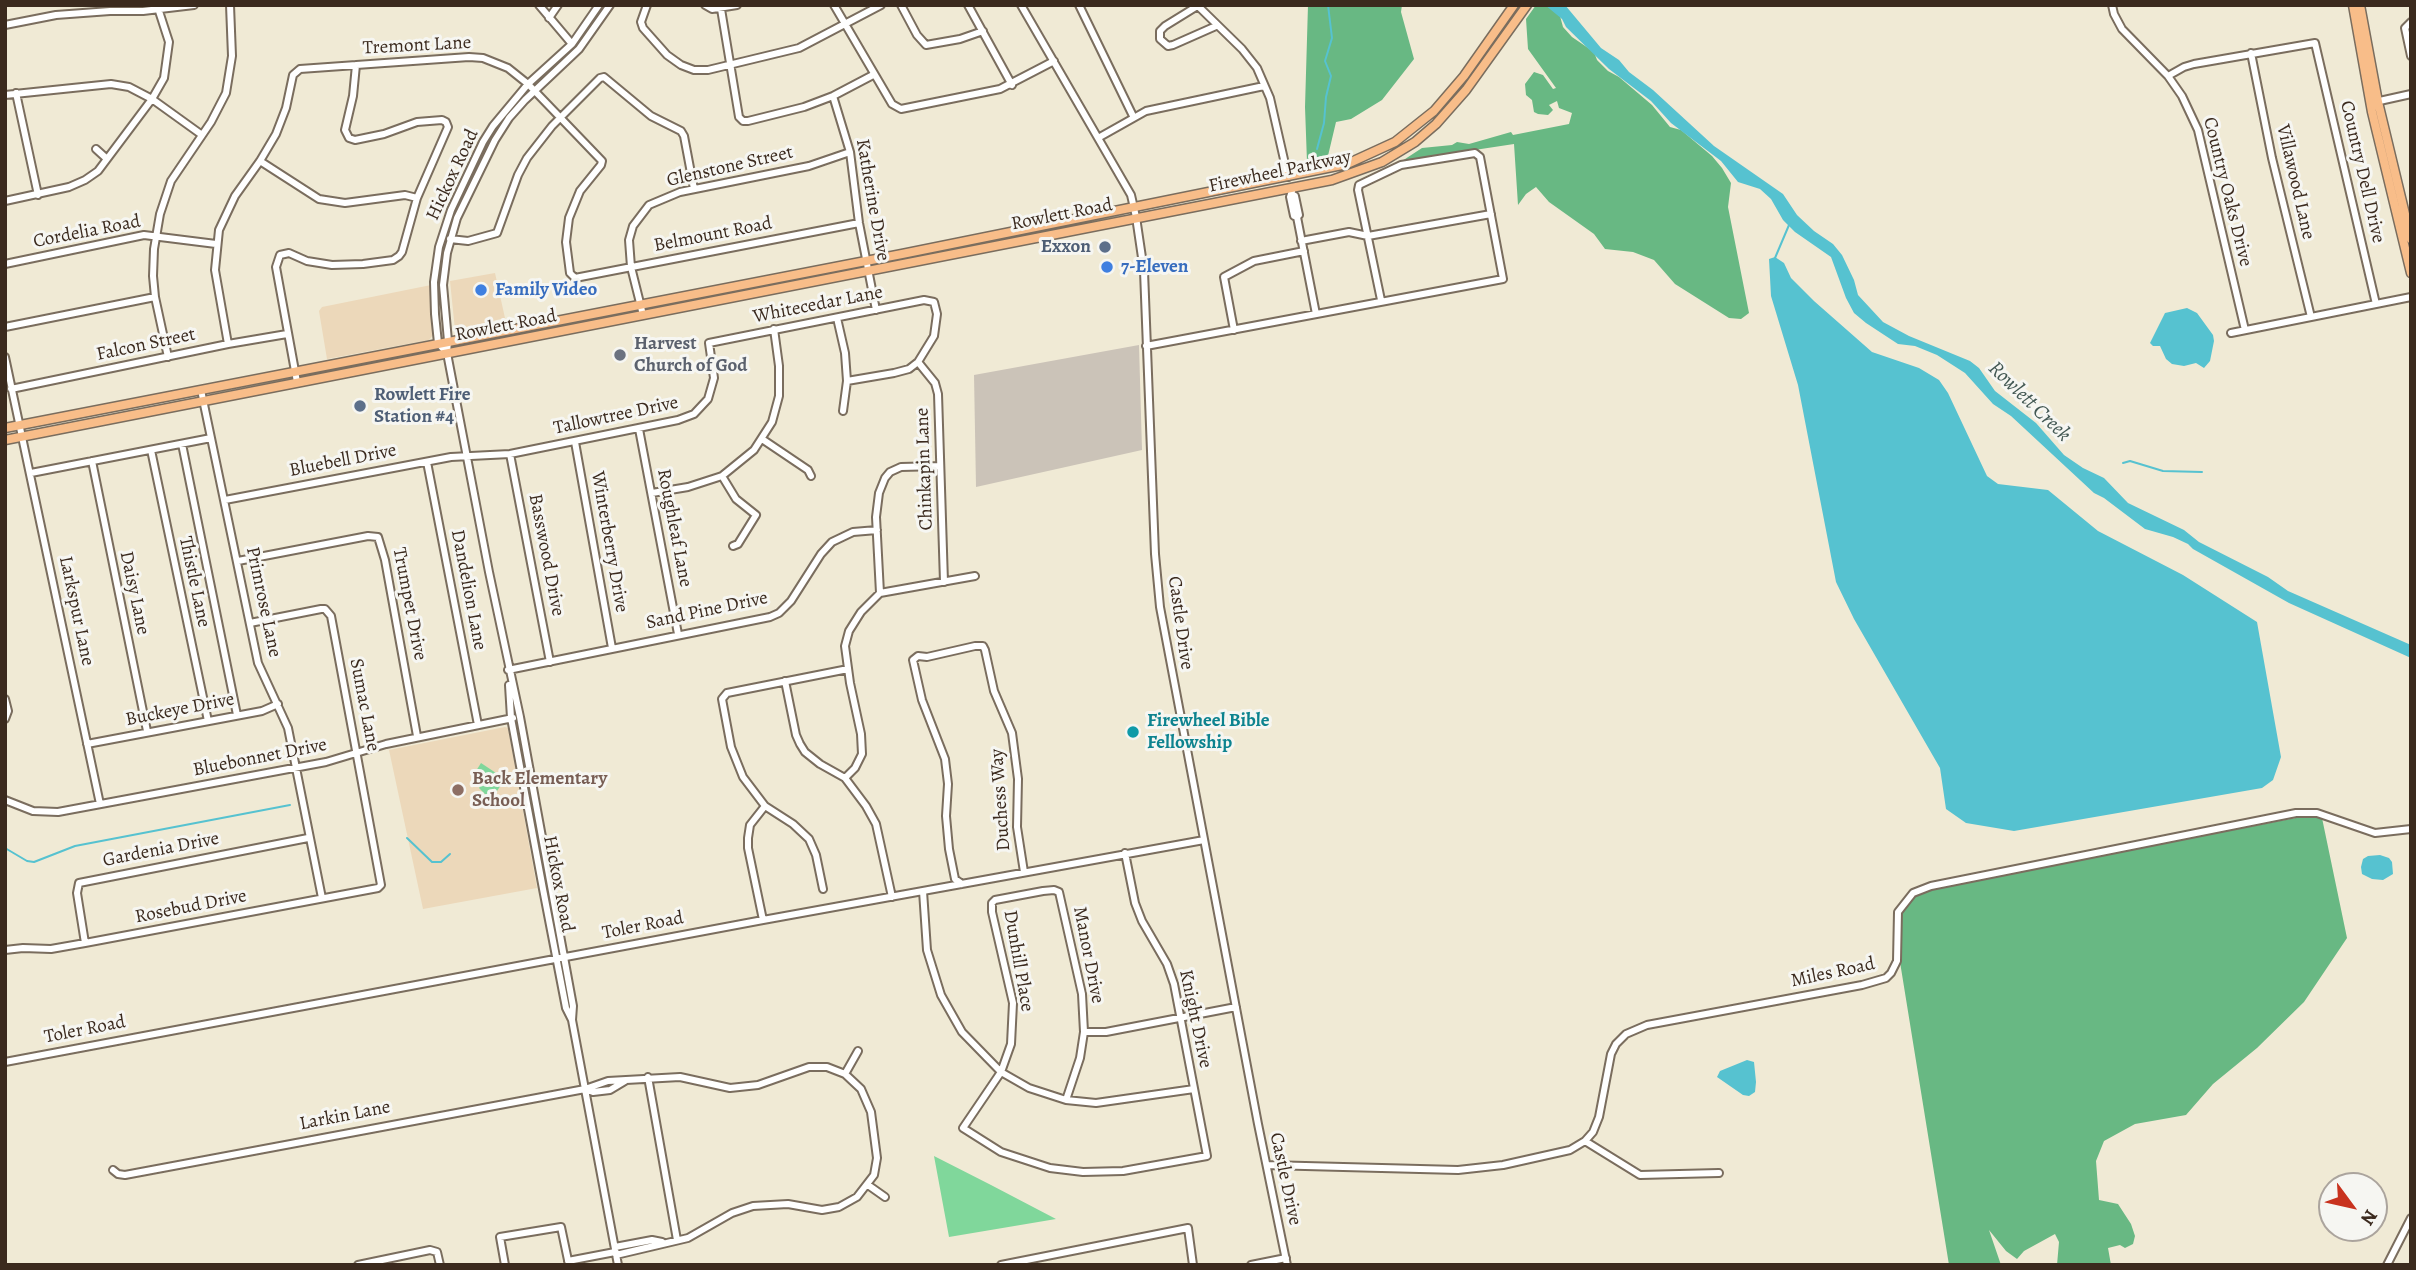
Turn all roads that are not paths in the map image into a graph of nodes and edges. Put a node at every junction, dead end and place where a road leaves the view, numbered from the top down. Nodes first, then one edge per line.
1 (194, 5) edge
2 (230, 5) edge
3 (539, 5) edge
4 (558, 5) edge
5 (599, 5) edge
6 (610, 5) edge
7 (648, 5) edge
8 (705, 5) edge
9 (737, 5) edge
10 (834, 5) edge
11 (881, 5) edge
12 (901, 5) edge
13 (968, 5) edge
14 (1021, 5) edge
15 (1079, 5) edge
16 (1514, 5) edge
17 (1527, 5) edge
18 (2112, 5) edge
19 (2353, 5) edge
20 (2360, 5) edge
21 (1199, 6) edge
22 (158, 8) edge
23 (721, 9) junction
24 (549, 18) junction
25 (2411, 22) edge
26 (5, 25) edge
27 (845, 25) junction
28 (1216, 26) junction
29 (983, 31) junction
30 (572, 44) junction
31 (2251, 53) junction
32 (2411, 55) edge
33 (1054, 61) junction
34 (356, 65) junction
35 (730, 66) junction
36 (873, 75) junction
37 (2168, 76) junction
38 (528, 84) junction
39 (1012, 85) junction
40 (1264, 86) junction
41 (535, 91) junction
42 (16, 93) junction
43 (2411, 94) edge
44 (5, 95) edge
45 (834, 96) junction
46 (152, 99) junction
47 (2375, 102) junction
48 (1133, 116) junction
49 (561, 117) junction
50 (202, 135) junction
51 (1098, 138) junction
52 (96, 149) dead end
53 (850, 152) junction
54 (107, 159) junction
55 (260, 161) junction
56 (1288, 177) junction
57 (694, 189) junction
58 (1292, 191) junction
59 (38, 194) junction
60 (1249, 196) junction
61 (417, 198) junction
62 (5, 201) edge
63 (1135, 212) junction
64 (1491, 214) junction
65 (859, 223) junction
66 (156, 235) junction
67 (1368, 236) junction
68 (970, 238) junction
69 (450, 239) junction
70 (2411, 239) edge
71 (1301, 241) junction
72 (216, 244) junction
73 (972, 250) junction
74 (1304, 251) junction
75 (867, 260) junction
76 (5, 264) edge
77 (631, 267) junction
78 (869, 270) junction
79 (2411, 273) edge
80 (573, 276) joint
81 (434, 288) junction
82 (443, 288) junction
83 (155, 297) junction
84 (2411, 297) edge
85 (1381, 300) junction
86 (639, 303) junction
87 (2376, 304) junction
88 (876, 310) junction
89 (1316, 314) junction
90 (643, 315) junction
91 (2311, 317) junction
92 (837, 318) junction
93 (5, 327) edge
94 (774, 330) junction
95 (1234, 330) junction
96 (2245, 330) junction
97 (2231, 333) dead end
98 (287, 334) junction
99 (448, 341) junction
100 (439, 343) junction
101 (709, 343) joint
102 (228, 344) junction
103 (1146, 346) junction
104 (447, 353) junction
105 (5, 357) edge
106 (168, 357) junction
107 (918, 362) junction
108 (295, 371) junction
109 (847, 381) junction
110 (297, 382) junction
111 (11, 389) junction
112 (201, 390) junction
113 (204, 402) junction
114 (843, 411) dead end
115 (19, 425) junction
116 (5, 428) edge
117 (639, 429) junction
118 (22, 436) junction
119 (211, 438) junction
120 (762, 439) junction
121 (5, 440) edge
122 (575, 442) junction
123 (182, 444) junction
124 (150, 450) junction
125 (510, 454) junction
126 (467, 455) junction
127 (92, 461) junction
128 (427, 462) junction
129 (940, 466) junction
130 (31, 473) junction
131 (811, 476) dead end
132 (722, 477) junction
133 (652, 493) junction
134 (225, 500) junction
135 (877, 530) junction
136 (733, 546) dead end
137 (238, 561) junction
138 (975, 576) dead end
139 (944, 582) junction
140 (880, 593) junction
141 (250, 623) junction
142 (678, 634) junction
143 (612, 648) junction
144 (550, 662) junction
145 (848, 669) junction
146 (508, 670) junction
147 (785, 681) junction
148 (5, 699) edge
149 (278, 704) junction
150 (237, 715) junction
151 (520, 717) junction
152 (6, 718) edge
153 (511, 718) junction
154 (208, 720) junction
155 (478, 725) junction
156 (148, 731) junction
157 (418, 736) junction
158 (87, 744) junction
159 (358, 754) junction
160 (297, 768) junction
161 (522, 778) junction
162 (845, 778) junction
163 (5, 800) edge
164 (100, 804) junction
165 (765, 806) junction
166 (540, 826) junction
167 (2411, 830) edge
168 (308, 838) junction
169 (538, 839) junction
170 (1204, 840) junction
171 (1125, 853) junction
172 (1024, 872) junction
173 (962, 884) junction
174 (381, 885) joint
175 (823, 889) dead end
176 (923, 891) junction
177 (1024, 895) joint
178 (892, 897) junction
179 (321, 898) junction
180 (763, 920) junction
181 (85, 943) junction
182 (5, 950) edge
183 (560, 958) junction
184 (1236, 1007) junction
185 (1179, 1019) junction
186 (1084, 1032) junction
187 (858, 1051) dead end
188 (5, 1062) edge
189 (1001, 1072) junction
190 (845, 1074) junction
191 (648, 1077) junction
192 (585, 1088) junction
193 (1194, 1089) junction
194 (1066, 1100) junction
195 (1585, 1141) junction
196 (1207, 1156) joint
197 (1266, 1164) junction
198 (113, 1170) dead end
199 (1719, 1173) dead end
200 (868, 1185) junction
201 (885, 1197) dead end
202 (2411, 1218) edge
203 (677, 1240) junction
204 (615, 1251) junction
205 (1287, 1261) edge
206 (1027, 1262) edge
207 (376, 1263) edge
208 (569, 1263) edge
209 (1255, 1264) edge
210 (358, 1265) edge
211 (440, 1265) edge
212 (505, 1265) edge
213 (618, 1265) edge
214 (1001, 1265) edge
215 (1193, 1265) edge
216 (2386, 1265) edge

1 - 22 street
2 - 50 street
3 - 24 street
4 - 24 street
5 - 30 street, Hickox Road
6 - 41 street, Hickox Road
7 - 35 street
8 - 23 street
9 - 23 street
10 - 27 street
11 - 27 street
12 - 29 street
13 - 29 street
14 - 33 street, Castle Drive
15 - 48 street
16 - 56 main road, Firewheel Parkway
17 - 58 main road, Firewheel Parkway
18 - 37 street, Country Oaks Drive
19 - 47 main road
20 - 47 main road
21 - 28 street
21 - 28 street
22 - 26 street
22 - 46 street
23 - 35 street
24 - 30 street
25 - 32 street
27 - 35 street
27 - 36 street
28 - 40 street
29 - 39 street
30 - 38 street, Hickox Road
31 - 37 street
31 - 87 street, Country Dell Drive
31 - 91 street, Villawood Lane
33 - 39 street
33 - 51 street, Castle Drive
34 - 38 street, Tremont Lane
34 - 55 street, Tremont Lane
34 - 61 street
35 - 45 street
36 - 39 street
36 - 45 street
37 - 96 street, Country Oaks Drive
38 - 41 street, Tremont Lane
38 - 81 street, Hickox Road
40 - 48 street
40 - 56 street
41 - 49 street, Tremont Lane
41 - 69 street, Hickox Road
42 - 44 street
42 - 46 street
42 - 59 street
43 - 47 street
45 - 53 street, Katherine Drive
46 - 50 street
46 - 54 street
47 - 70 main road
47 - 79 main road
48 - 51 street
49 - 57 street
49 - 69 street
49 - 80 street, Tremont Lane
50 - 66 street
51 - 63 street, Castle Drive
52 - 54 street
53 - 57 street, Glenstone Street
53 - 65 street, Katherine Drive
54 - 59 street
55 - 61 street
55 - 72 street
56 - 60 main road
56 - 63 main road, Firewheel Parkway
57 - 77 street, Glenstone Street
58 - 60 main road, Firewheel Parkway
58 - 71 street
59 - 62 street
60 - 63 main road, Firewheel Parkway
61 - 98 street
63 - 68 main road, Rowlett Road
63 - 73 main road, Rowlett Road
63 - 103 street, Castle Drive
64 - 67 street
64 - 67 street
64 - 85 street
65 - 75 street, Katherine Drive
65 - 77 street, Belmount Road
66 - 72 street, Cordelia Road
66 - 76 street, Cordelia Road
66 - 83 street
67 - 71 street
67 - 85 street
68 - 73 main road
68 - 75 main road, Rowlett Road
69 - 82 street, Hickox Road
71 - 74 street
72 - 102 street
73 - 78 main road, Rowlett Road
74 - 89 street
74 - 95 street
75 - 78 street, Katherine Drive
75 - 86 main road, Rowlett Road
77 - 80 street, Belmount Road
77 - 86 street, Glenstone Street
78 - 88 street, Katherine Drive
78 - 90 main road, Rowlett Road
81 - 82 street
81 - 100 street, Hickox Road
82 - 99 street, Hickox Road
83 - 93 street
83 - 106 street
84 - 87 street
85 - 89 street
86 - 90 street, Glenstone Street
86 - 99 main road, Rowlett Road
87 - 91 street
88 - 92 street, Whitecedar Lane
88 - 107 street, Whitecedar Lane
89 - 95 street
90 - 104 main road, Rowlett Road
91 - 96 street
92 - 94 street, Whitecedar Lane
92 - 109 street
94 - 101 street, Whitecedar Lane
94 - 120 street
95 - 103 street
96 - 97 street
98 - 102 street, Falcon Street
98 - 108 street
99 - 100 main road, Rowlett Road
99 - 104 street, Hickox Road
100 - 104 street, Hickox Road
100 - 108 main road, Rowlett Road
101 - 117 street, Tallowtree Drive
102 - 106 street, Falcon Street
103 - 170 street, Castle Drive
104 - 110 main road, Rowlett Road
104 - 126 street, Hickox Road
105 - 111 street, Larkspur Lane
106 - 111 street, Falcon Street
107 - 109 street
107 - 129 street, Chinkapin Lane
108 - 110 street
108 - 112 main road, Rowlett Road
109 - 114 street
110 - 113 main road, Rowlett Road
111 - 115 street, Larkspur Lane
112 - 113 street, Primrose Lane
112 - 115 main road, Rowlett Road
113 - 118 main road, Rowlett Road
113 - 119 street, Primrose Lane
115 - 116 main road, Rowlett Road
115 - 118 street, Larkspur Lane
117 - 122 street, Tallowtree Drive
117 - 133 street, Roughleaf Lane
118 - 121 main road, Rowlett Road
118 - 130 street, Larkspur Lane
119 - 123 street
119 - 134 street, Primrose Lane
120 - 131 street
120 - 132 street
122 - 125 street, Tallowtree Drive
122 - 143 street, Winterberry Drive
123 - 124 street
123 - 150 street
124 - 127 street
124 - 154 street, Thistle Lane
125 - 126 street, Tallowtree Drive
125 - 144 street, Basswood Drive
126 - 128 street, Bluebell Drive
126 - 146 street, Hickox Road
127 - 130 street
127 - 156 street, Daisy Lane
128 - 134 street, Bluebell Drive
128 - 155 street, Dandelion Lane
129 - 135 street
129 - 139 street, Chinkapin Lane
130 - 158 street, Larkspur Lane
132 - 133 street
132 - 136 street
133 - 142 street, Roughleaf Lane
134 - 137 street, Primrose Lane
135 - 140 street
135 - 142 street, Sand Pine Drive
137 - 141 street, Primrose Lane
137 - 157 street, Trumpet Drive
138 - 139 street
139 - 140 street
140 - 145 street
141 - 149 street, Primrose Lane
141 - 159 street, Sumac Lane
142 - 143 street, Sand Pine Drive
143 - 144 street, Sand Pine Drive
144 - 146 street, Sand Pine Drive
145 - 147 street
145 - 162 street
146 - 151 street, Hickox Road
146 - 153 street, Hickox Road
147 - 162 street
147 - 165 street
148 - 152 street
149 - 150 street, Buckeye Drive
149 - 160 street, Primrose Lane
150 - 154 street, Buckeye Drive
151 - 153 street, Bluebonnet Drive
151 - 166 street, Hickox Road
153 - 155 street, Bluebonnet Drive
153 - 161 street, Hickox Road
154 - 156 street, Buckeye Drive
155 - 157 street, Bluebonnet Drive
156 - 158 street, Buckeye Drive
157 - 159 street, Bluebonnet Drive
158 - 164 street, Larkspur Lane
159 - 160 street, Bluebonnet Drive
159 - 174 street, Sumac Lane
160 - 164 street, Bluebonnet Drive
160 - 168 street, Primrose Lane
161 - 166 street
161 - 169 street, Hickox Road
162 - 178 street
163 - 164 street, Bluebonnet Drive
165 - 175 street
165 - 180 street
166 - 169 street, Hickox Road
167 - 195 street, Miles Road
168 - 179 street, Primrose Lane
168 - 181 street, Gardenia Drive
169 - 183 street, Hickox Road
170 - 171 street, Toler Road
170 - 184 street, Castle Drive
171 - 172 street, Toler Road
171 - 185 street, Knight Drive
172 - 173 street, Toler Road
172 - 173 street, Duchess Way
173 - 176 street, Toler Road
174 - 179 street, Rosebud Drive
176 - 178 street, Toler Road
176 - 189 street
177 - 186 street, Manor Drive
177 - 189 street, Dunhill Place
178 - 180 street, Toler Road
179 - 181 street, Rosebud Drive
180 - 183 street, Toler Road
181 - 182 street, Rosebud Drive
183 - 188 street, Toler Road
183 - 192 street, Hickox Road
184 - 185 street
184 - 197 street, Castle Drive
185 - 186 street
185 - 193 street, Knight Drive
186 - 194 street, Manor Drive
187 - 190 street
189 - 194 street
189 - 196 street, Dunhill Place
190 - 191 street, Larkin Lane
190 - 200 street
191 - 192 street, Larkin Lane
191 - 203 street
192 - 198 street, Larkin Lane
192 - 204 street, Hickox Road
193 - 194 street
193 - 196 street, Knight Drive
195 - 197 street
195 - 199 street
197 - 205 street, Castle Drive
200 - 201 street
200 - 203 street
202 - 216 street
203 - 204 street
204 - 208 street
204 - 213 street, Hickox Road
205 - 209 street
206 - 214 street
206 - 215 street
207 - 210 street
207 - 211 street
208 - 212 street

